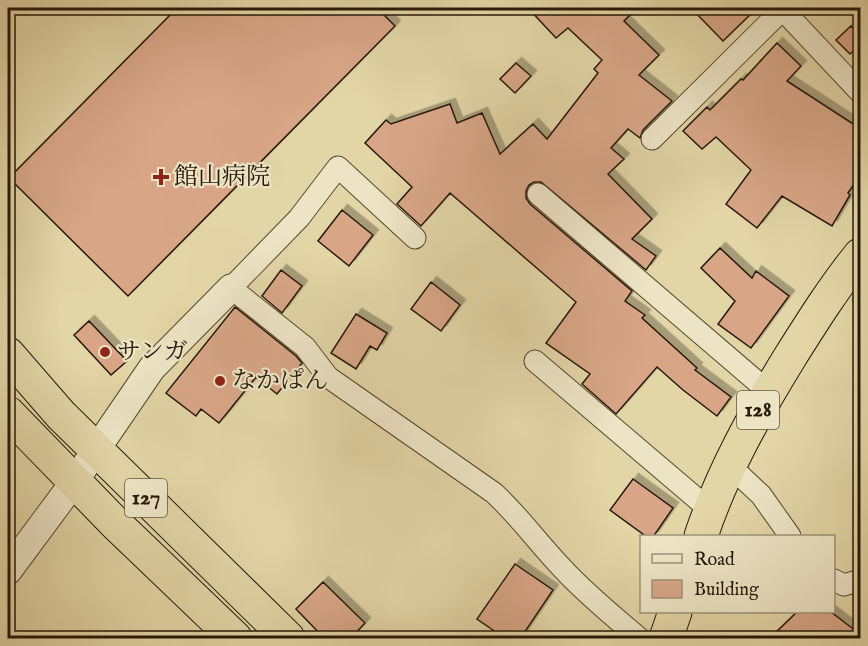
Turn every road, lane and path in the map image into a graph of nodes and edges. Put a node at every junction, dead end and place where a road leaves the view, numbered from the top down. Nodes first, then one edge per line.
1 (782, 8) edge
2 (861, 92) edge
3 (651, 139) dead end
4 (538, 194) dead end
5 (415, 238) dead end
6 (861, 255) edge
7 (231, 288) junction
8 (8, 354) edge
9 (535, 361) dead end
10 (769, 392) junction
11 (8, 413) edge
12 (97, 449) junction
13 (729, 465) junction
14 (74, 482) junction
15 (705, 523) edge
16 (789, 535) edge
17 (8, 571) edge
18 (835, 580) edge
19 (861, 580) edge
20 (675, 613) edge
21 (235, 639) edge
22 (288, 639) edge
23 (639, 639) edge
24 (666, 639) edge

1 - 2 street
1 - 3 street
4 - 10 street
5 - 7 street
6 - 10 highway, 128
7 - 12 street
7 - 23 street
8 - 12 highway, 127
9 - 15 street
10 - 13 highway, 128
11 - 14 highway, 127
12 - 14 street
12 - 22 highway, 127
13 - 15 highway, 128
13 - 16 street
14 - 17 street
14 - 21 highway, 127
18 - 19 street
20 - 24 highway

